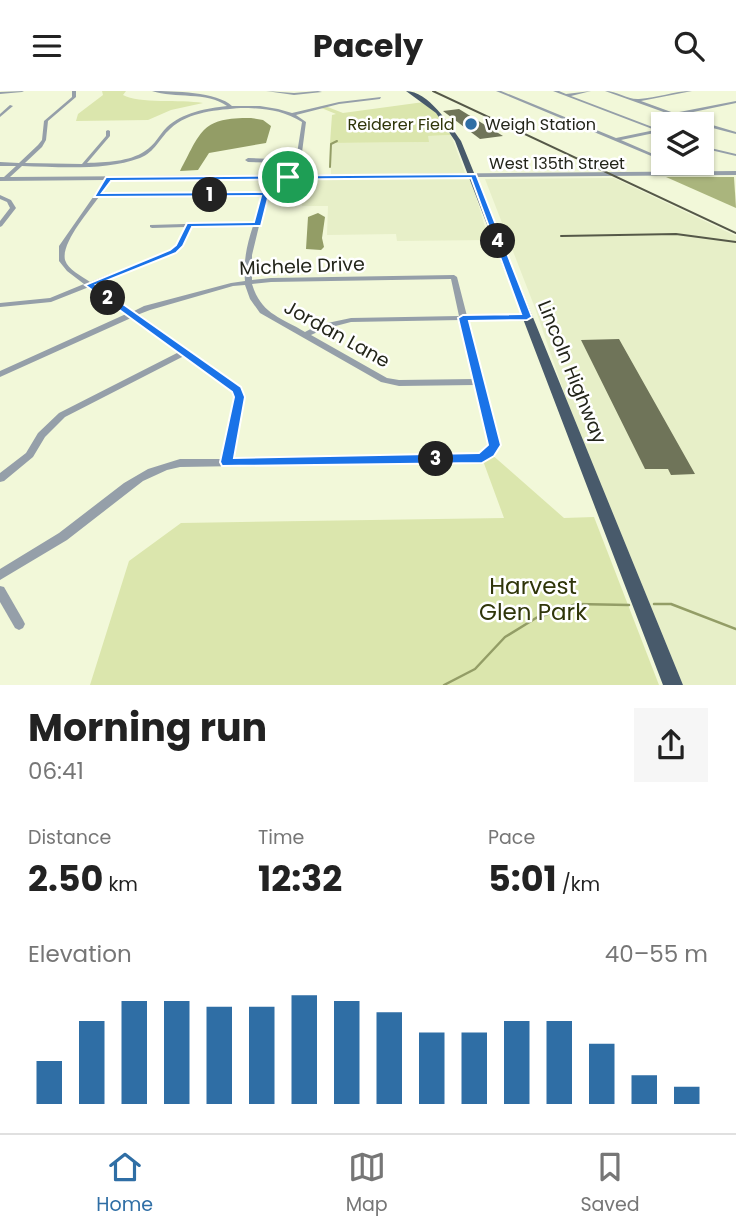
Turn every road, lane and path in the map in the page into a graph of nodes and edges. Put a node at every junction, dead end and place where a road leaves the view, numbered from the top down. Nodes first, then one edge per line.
1 (22, 91) edge
2 (74, 91) edge
3 (154, 91) edge
4 (268, 91) edge
5 (319, 91) edge
6 (370, 91) edge
7 (410, 91) edge
8 (498, 91) edge
9 (555, 91) edge
10 (589, 91) edge
11 (607, 91) edge
12 (690, 91) edge
13 (0, 93) edge
14 (565, 95) junction
15 (635, 101) junction
16 (736, 102) edge
17 (339, 103) junction
18 (11, 106) dead end
19 (231, 108) junction
20 (667, 112) edge
21 (684, 112) edge
22 (293, 114) junction
23 (0, 116) edge
24 (714, 126) edge
25 (651, 127) edge
26 (108, 131) dead end
27 (736, 132) edge
28 (651, 133) edge
29 (616, 140) junction
30 (714, 150) edge
31 (651, 154) edge
32 (736, 155) edge
33 (248, 160) dead end
34 (298, 162) junction
35 (84, 163) junction
36 (0, 164) edge
37 (20, 164) junction
38 (736, 173) edge
39 (473, 176) junction
40 (296, 177) junction
41 (109, 179) junction
42 (2, 181) edge
43 (96, 195) junction
44 (0, 197) edge
45 (258, 224) junction
46 (0, 225) edge
47 (190, 225) junction
48 (152, 226) dead end
49 (247, 281) junction
50 (89, 285) junction
51 (0, 305) edge
52 (132, 314) junction
53 (527, 317) junction
54 (463, 318) junction
55 (304, 335) junction
56 (186, 352) junction
57 (0, 374) edge
58 (480, 382) junction
59 (226, 462) junction
60 (0, 478) edge
61 (0, 575) edge
62 (0, 591) edge
63 (19, 624) dead end
64 (673, 685) edge

1 - 13 street
2 - 37 street
3 - 19 street
4 - 5 street
5 - 17 street
6 - 17 street
7 - 39 main road, Lincoln Highway
8 - 29 street
9 - 14 street
10 - 14 street
11 - 15 street
12 - 15 street
14 - 25 street
15 - 20 street
16 - 21 street
17 - 22 street
18 - 23 street
19 - 22 street
19 - 35 street
22 - 34 street
24 - 27 street
26 - 35 street
28 - 29 street
29 - 31 street
30 - 32 street
33 - 34 street
34 - 40 street
35 - 37 street
36 - 37 street
37 - 42 street
38 - 39 street, West 135th Street
39 - 40 street, West 135th Street
39 - 53 main road, Lincoln Highway
40 - 41 street, West 135th Street
41 - 42 street, West 135th Street
41 - 43 street
43 - 45 street
43 - 50 street
44 - 46 street
45 - 47 street
45 - 49 street
47 - 48 street
47 - 50 street
49 - 52 street, Michele Drive
49 - 54 street, Michele Drive
49 - 55 street, Jordan Lane
50 - 51 street
50 - 52 street
52 - 56 street
52 - 57 street, Michele Drive
53 - 54 street
53 - 64 main road, Lincoln Highway
54 - 55 street
54 - 58 street
55 - 58 street, Jordan Lane
56 - 59 street
56 - 60 street
58 - 59 street
59 - 61 street
62 - 63 street

